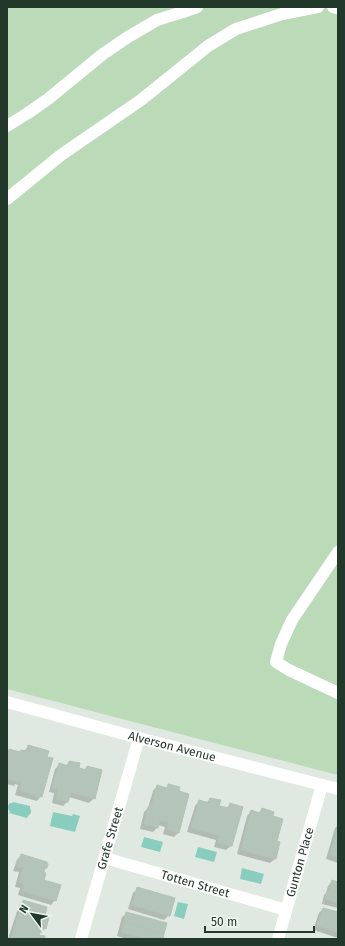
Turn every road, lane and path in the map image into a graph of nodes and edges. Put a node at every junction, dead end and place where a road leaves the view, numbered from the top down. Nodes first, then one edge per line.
1 (197, 7) edge
2 (318, 7) edge
3 (333, 7) edge
4 (338, 8) edge
5 (7, 126) edge
6 (7, 200) edge
7 (338, 552) edge
8 (338, 693) edge
9 (7, 702) edge
10 (139, 738) junction
11 (322, 785) junction
12 (338, 789) edge
13 (105, 858) junction
14 (286, 910) junction
15 (81, 939) edge
16 (278, 939) edge

1 - 5 street
2 - 6 street
3 - 4 street
7 - 8 street
9 - 10 street, Alverson Avenue
10 - 11 street, Alverson Avenue
10 - 13 street, Grafe Street
11 - 12 street, Alverson Avenue
11 - 14 street, Gunton Place
13 - 14 street, Totten Street
13 - 15 street, Grafe Street
14 - 16 street, Gunton Place

